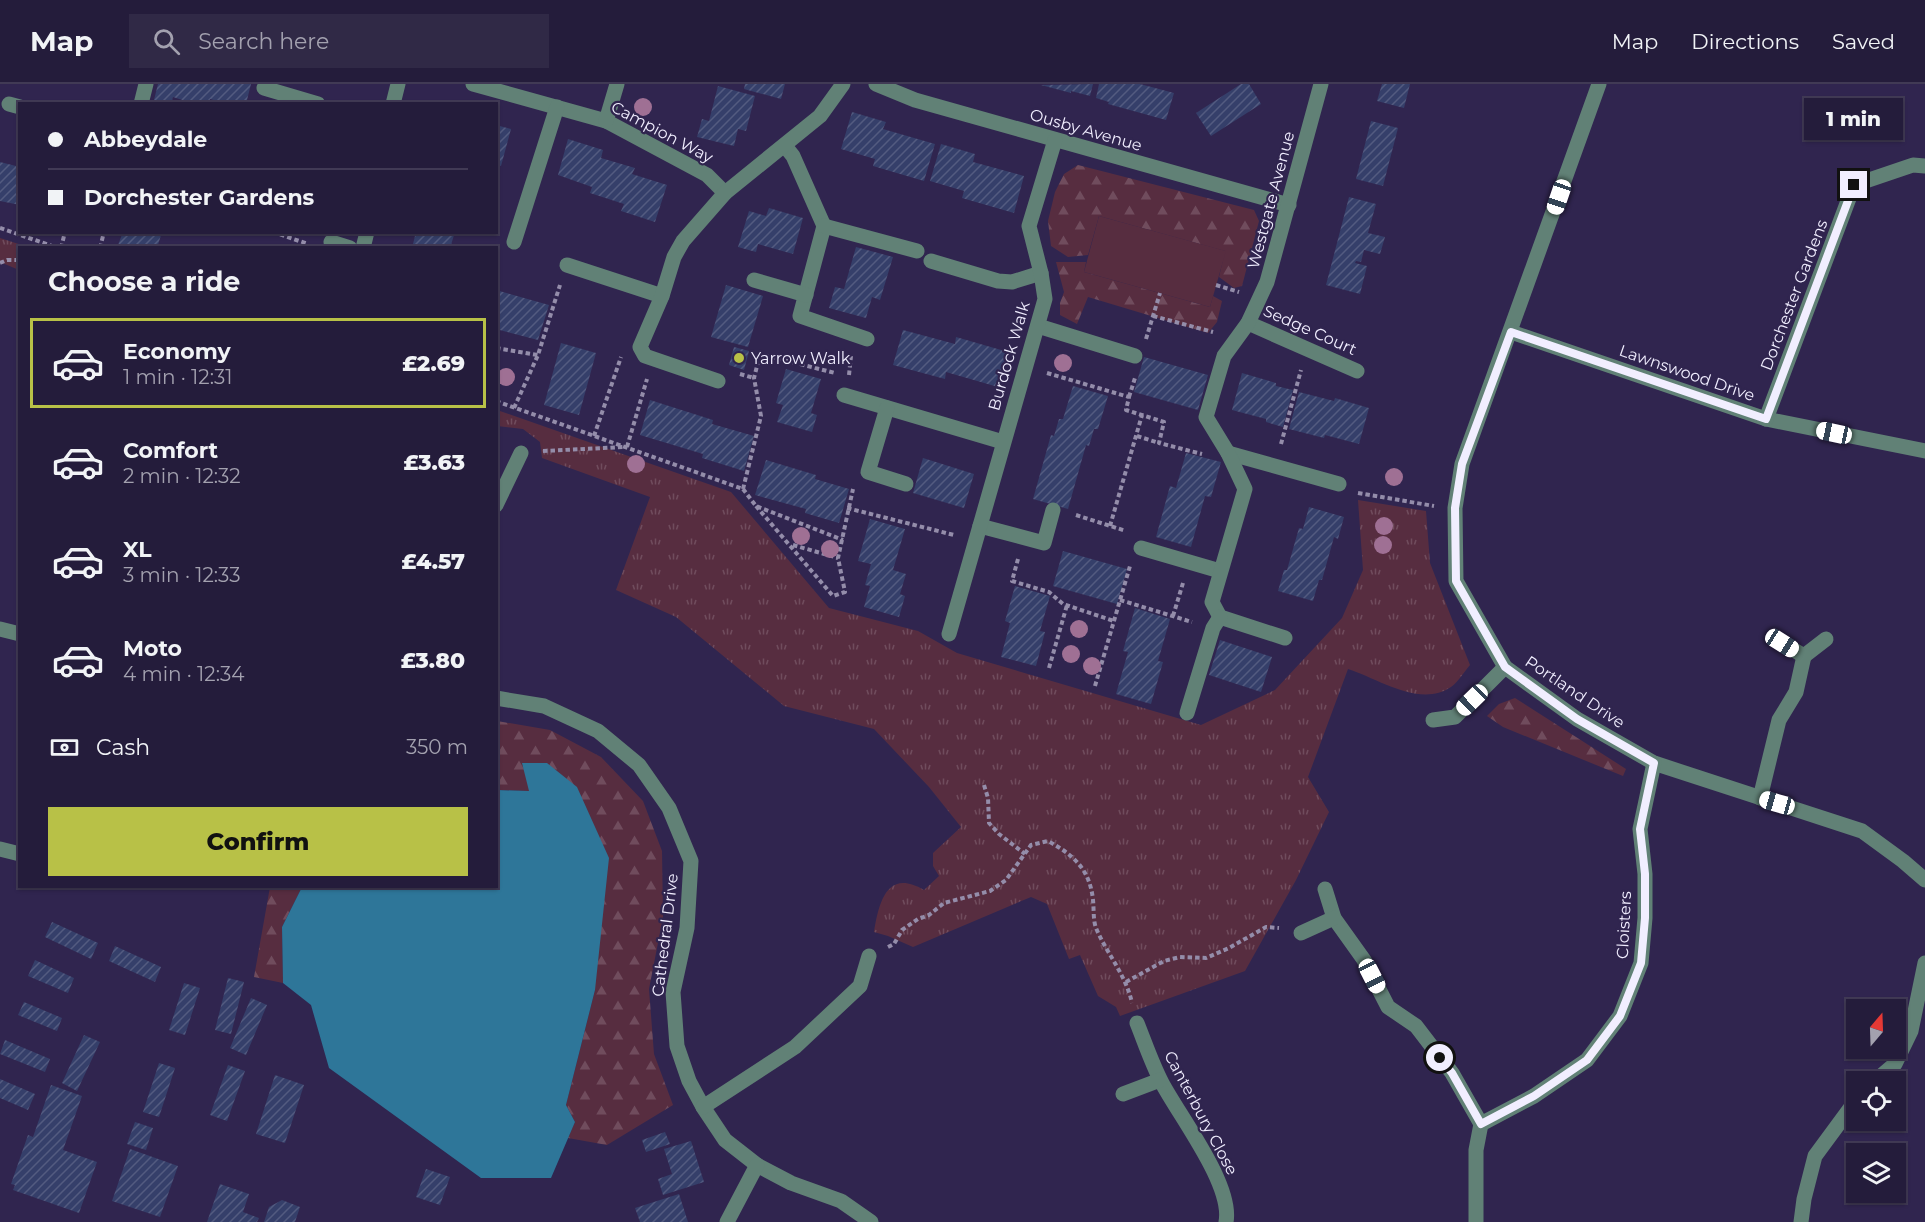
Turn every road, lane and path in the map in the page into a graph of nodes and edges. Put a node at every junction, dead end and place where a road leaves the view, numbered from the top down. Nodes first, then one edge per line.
1 (146, 84) edge
2 (398, 84) edge
3 (473, 84) edge
4 (617, 84) edge
5 (843, 84) edge
6 (876, 84) edge
7 (1321, 84) edge
8 (1599, 84) edge
9 (264, 88) dead end
10 (142, 102) edge
11 (311, 102) edge
12 (394, 102) edge
13 (557, 106) junction
14 (606, 121) junction
15 (1055, 140) junction
16 (785, 146) junction
17 (1925, 166) edge
18 (725, 194) junction
19 (1289, 205) junction
20 (824, 226) junction
21 (0, 228) edge
22 (18, 234) edge
23 (18, 234) edge
24 (282, 234) edge
25 (514, 242) dead end
26 (324, 244) edge
27 (54, 246) edge
28 (917, 251) dead end
29 (18, 260) edge
30 (931, 261) dead end
31 (0, 263) edge
32 (567, 265) joint
33 (1041, 273) junction
34 (753, 280) dead end
35 (1160, 293) dead end
36 (806, 295) junction
37 (662, 296) junction
38 (1248, 323) junction
39 (1038, 326) junction
40 (1511, 332) junction
41 (867, 339) dead end
42 (1233, 345) junction
43 (640, 347) junction
44 (498, 348) edge
45 (1307, 349) junction
46 (538, 355) junction
47 (1135, 356) dead end
48 (654, 358) junction
49 (1026, 367) junction
50 (1357, 371) dead end
51 (718, 381) dead end
52 (844, 395) joint
53 (498, 402) edge
54 (514, 408) junction
55 (887, 408) junction
56 (1142, 415) junction
57 (1766, 419) junction
58 (594, 436) junction
59 (1137, 436) junction
60 (1003, 442) junction
61 (1159, 443) junction
62 (627, 447) junction
63 (1925, 451) edge
64 (521, 453) joint
65 (1228, 453) junction
66 (1275, 466) junction
67 (868, 472) junction
68 (502, 477) edge
69 (906, 484) dead end
70 (1339, 484) joint
71 (743, 489) junction
72 (498, 496) edge
73 (756, 507) junction
74 (847, 508) junction
75 (1455, 508) junction
76 (1060, 511) joint
77 (1110, 526) junction
78 (1131, 533) dead end
79 (978, 534) junction
80 (1023, 538) junction
81 (843, 540) junction
82 (790, 545) junction
83 (1137, 553) joint
84 (838, 558) junction
85 (1189, 562) junction
86 (1220, 571) junction
87 (1120, 600) junction
88 (1067, 605) junction
89 (1173, 616) junction
90 (1114, 621) junction
91 (1216, 623) junction
92 (0, 629) edge
93 (18, 634) edge
94 (950, 634) dead end
95 (1285, 638) dead end
96 (1826, 639) dead end
97 (1782, 643) dead end
98 (1804, 656) junction
99 (1505, 667) junction
100 (1049, 668) dead end
101 (1095, 686) dead end
102 (498, 698) edge
103 (1187, 713) dead end
104 (1433, 720) dead end
105 (1654, 763) junction
106 (984, 785) dead end
107 (1760, 798) junction
108 (0, 849) edge
109 (18, 854) edge
110 (1024, 854) junction
111 (1925, 880) edge
112 (1325, 889) dead end
113 (1334, 918) junction
114 (1301, 933) joint
115 (869, 956) joint
116 (1925, 963) edge
117 (1126, 982) junction
118 (1137, 1023) joint
119 (1887, 1071) edge
120 (1160, 1080) junction
121 (1123, 1094) dead end
122 (703, 1107) junction
123 (1846, 1114) edge
124 (1481, 1124) junction
125 (757, 1165) junction
126 (727, 1222) edge
127 (871, 1222) edge
128 (1226, 1222) edge
129 (1476, 1222) edge
130 (1802, 1222) edge

1 - 10 street
2 - 12 street
3 - 13 street, Campion Way
4 - 14 street
5 - 16 street
6 - 15 street, Ousby Avenue
7 - 19 street, Westgate Avenue
8 - 40 street, Portland Drive
9 - 11 street
13 - 14 street, Campion Way
13 - 25 street
14 - 18 street, Campion Way
15 - 19 street, Ousby Avenue
15 - 33 street, Burdock Walk
16 - 18 street
16 - 20 street
17 - 57 street, Dorchester Gardens
18 - 37 street
19 - 38 street, Westgate Avenue
20 - 28 street
20 - 36 street
21 - 23 path
22 - 27 path
24 - 26 path
29 - 31 path
30 - 33 street
32 - 37 street
32 - 46 path
33 - 39 street, Burdock Walk
34 - 36 street
35 - 42 path
36 - 41 street
37 - 43 street
38 - 42 street, Westgate Avenue
38 - 45 street, Sedge Court
39 - 47 street
39 - 49 street, Burdock Walk
40 - 57 street, Lawnswood Drive
40 - 75 street, Portland Drive
42 - 65 street, Westgate Avenue
43 - 48 street
43 - 58 path
44 - 46 path
45 - 50 street, Sedge Court
45 - 66 path
46 - 54 path
48 - 51 street
48 - 62 path
49 - 56 path
49 - 60 street, Burdock Walk
52 - 55 street
52 - 71 path
53 - 54 path
54 - 58 path
55 - 60 street
55 - 67 street
56 - 59 path
56 - 61 path
57 - 63 street, Lawnswood Drive
58 - 62 path
59 - 61 path
59 - 77 path
60 - 79 street, Burdock Walk
61 - 65 path
62 - 64 path
62 - 71 path
64 - 68 street
65 - 66 street
65 - 86 street, Westgate Avenue
66 - 70 street
67 - 69 street
67 - 74 path
68 - 72 street
70 - 75 path
71 - 73 path
73 - 81 path
73 - 82 path
74 - 79 path
74 - 81 path
75 - 99 street, Portland Drive
76 - 77 path
76 - 80 street
77 - 78 path
79 - 80 street
79 - 94 street, Burdock Walk
80 - 88 path
81 - 84 path
82 - 84 path
82 - 84 path
83 - 85 street
83 - 87 path
85 - 86 street
85 - 89 path
86 - 91 street, Westgate Avenue
87 - 89 path
87 - 90 path
88 - 90 path
88 - 100 path
89 - 91 path
90 - 101 path
91 - 95 street
91 - 103 street
92 - 93 street
96 - 98 street
97 - 98 street
98 - 107 street
99 - 104 street
99 - 105 street, Portland Drive
102 - 122 street, Cathedral Drive
105 - 107 street, Portland Drive
105 - 124 street, Cloisters
106 - 110 path
107 - 111 street, Portland Drive
108 - 109 street
110 - 115 path
110 - 117 path
112 - 113 street
113 - 114 street
113 - 124 street
114 - 117 path
115 - 122 street
116 - 119 street
117 - 118 path
118 - 120 street, Canterbury Close
120 - 121 street
120 - 128 street, Canterbury Close
122 - 125 street, Cathedral Drive
123 - 130 street
124 - 129 street
125 - 126 street
125 - 127 street, Cathedral Drive

